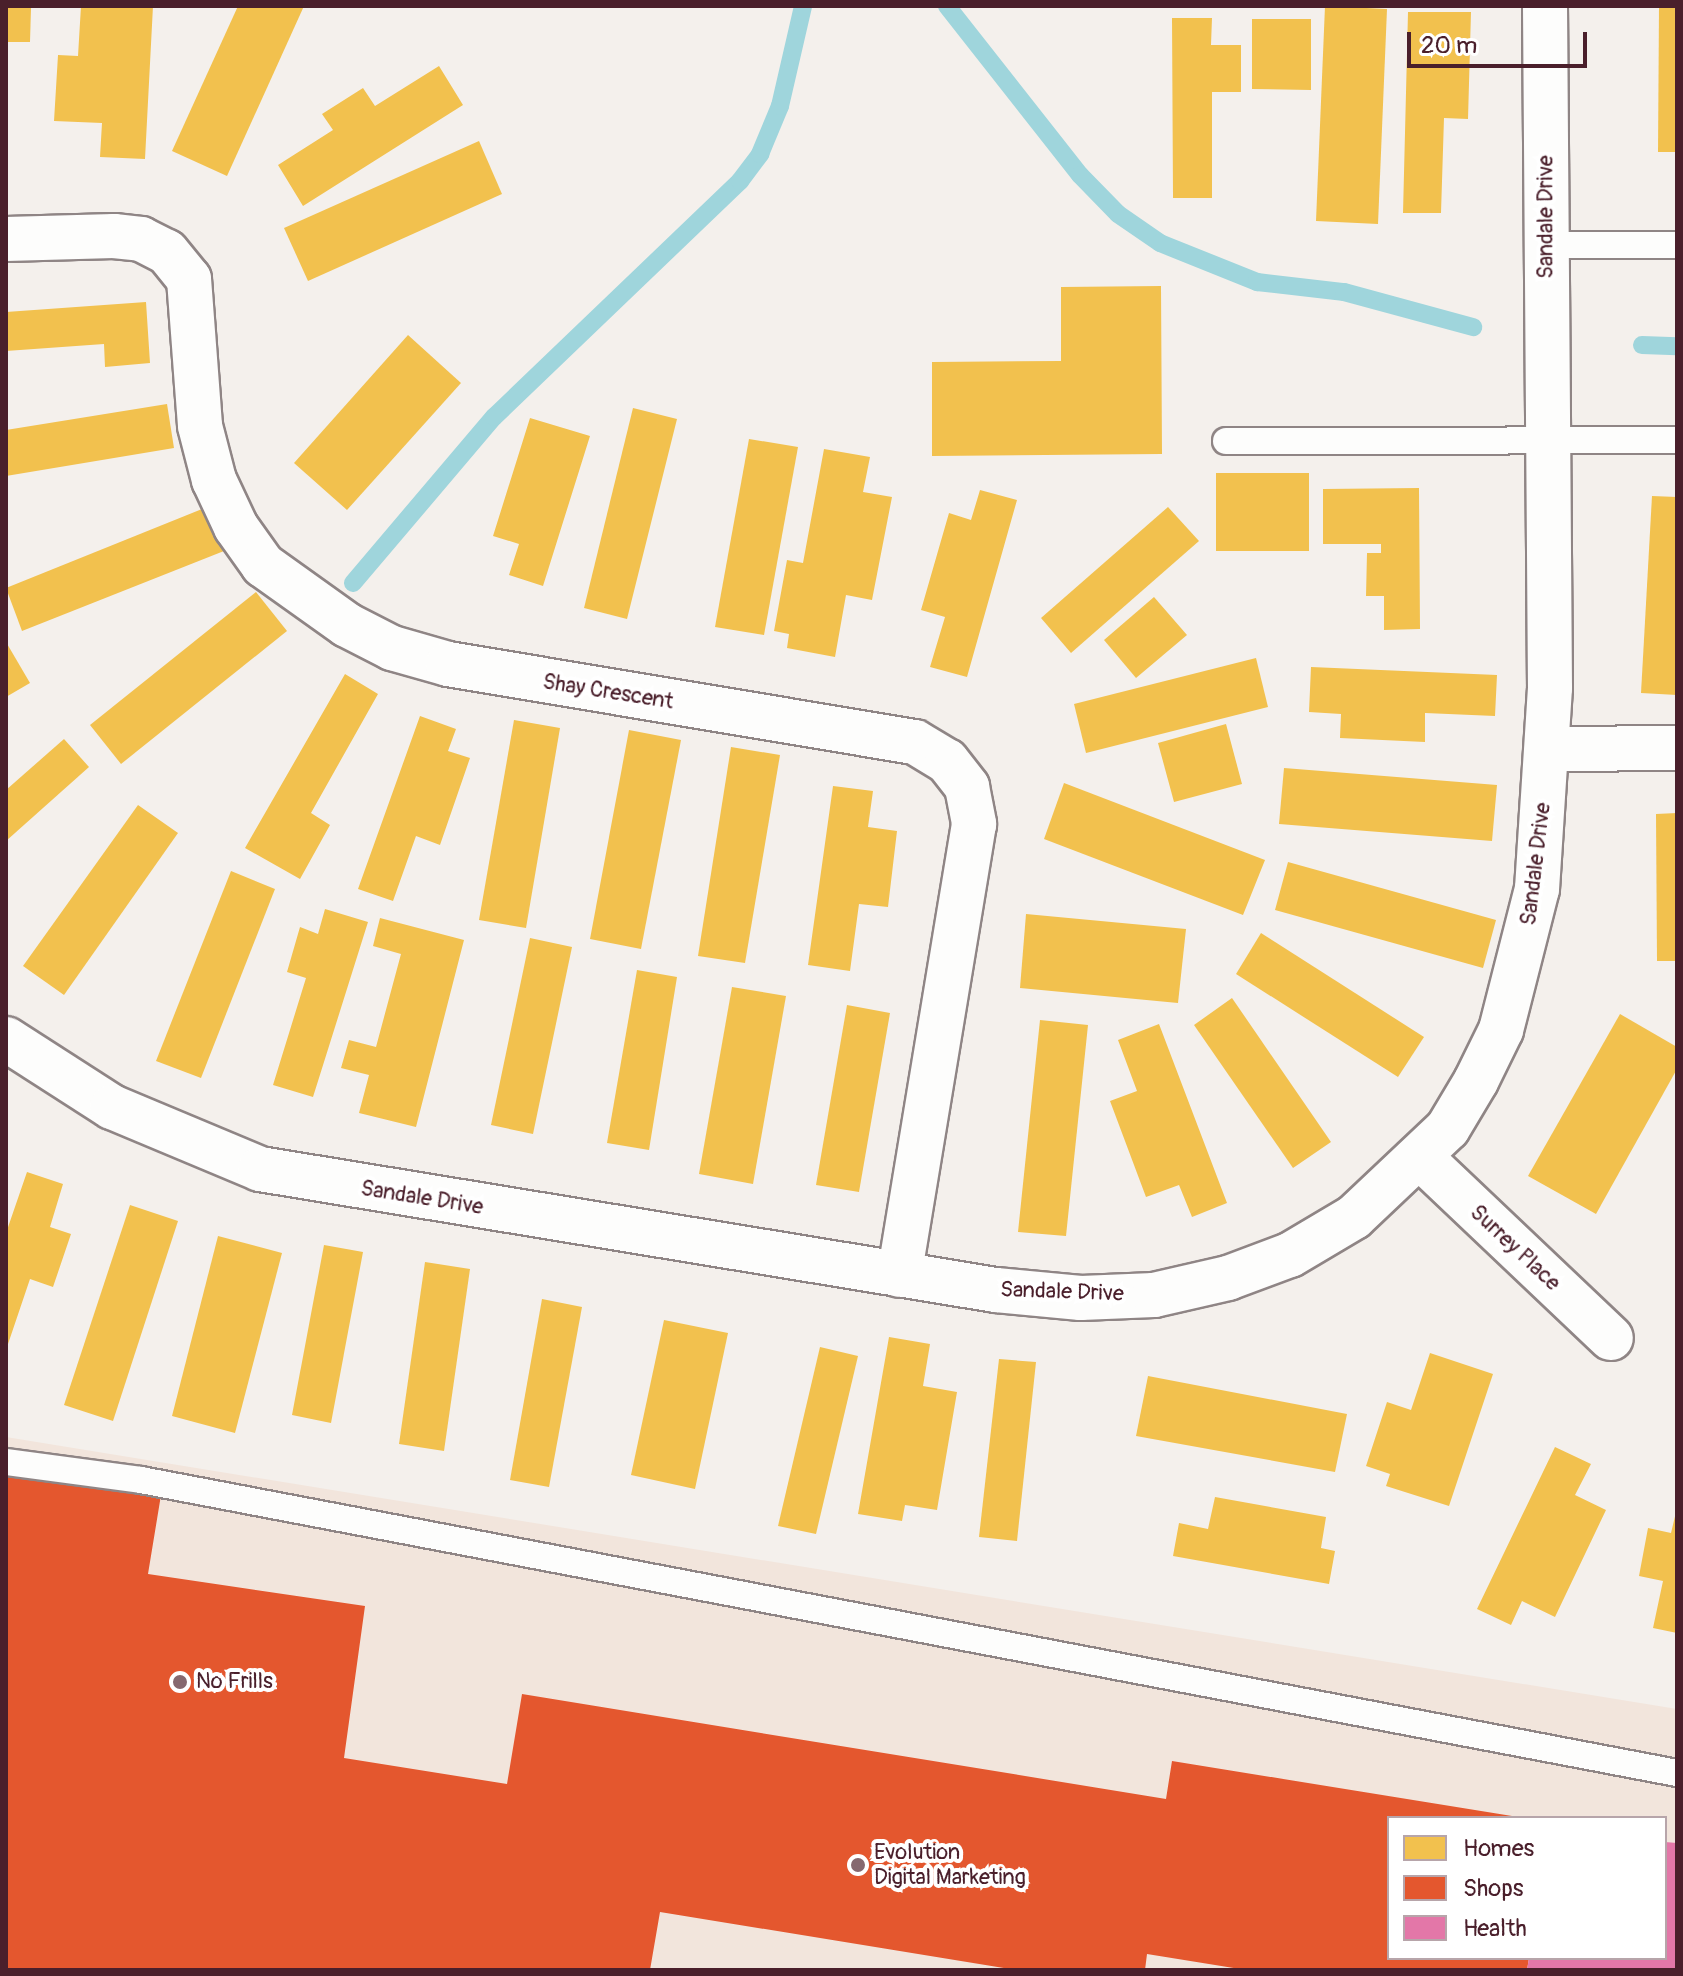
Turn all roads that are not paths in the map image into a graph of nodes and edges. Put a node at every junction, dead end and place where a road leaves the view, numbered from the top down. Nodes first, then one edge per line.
1 (1545, 6) edge
2 (6, 239) edge
3 (1547, 245) junction
4 (1677, 245) edge
5 (1677, 440) edge
6 (1226, 441) dead end
7 (1548, 441) junction
8 (1677, 748) edge
9 (1547, 749) junction
10 (6, 1039) edge
11 (1420, 1157) junction
12 (899, 1275) junction
13 (1611, 1338) dead end
14 (6, 1462) edge
15 (1677, 1773) edge

1 - 3 street, Sandale Drive
2 - 12 street, Shay Crescent
3 - 4 lane
3 - 7 street, Sandale Drive
5 - 7 lane
6 - 7 lane
7 - 9 street, Sandale Drive
8 - 9 street
9 - 11 street, Sandale Drive
10 - 12 street, Sandale Drive
11 - 12 street, Sandale Drive
11 - 13 street, Surrey Place
14 - 15 lane

